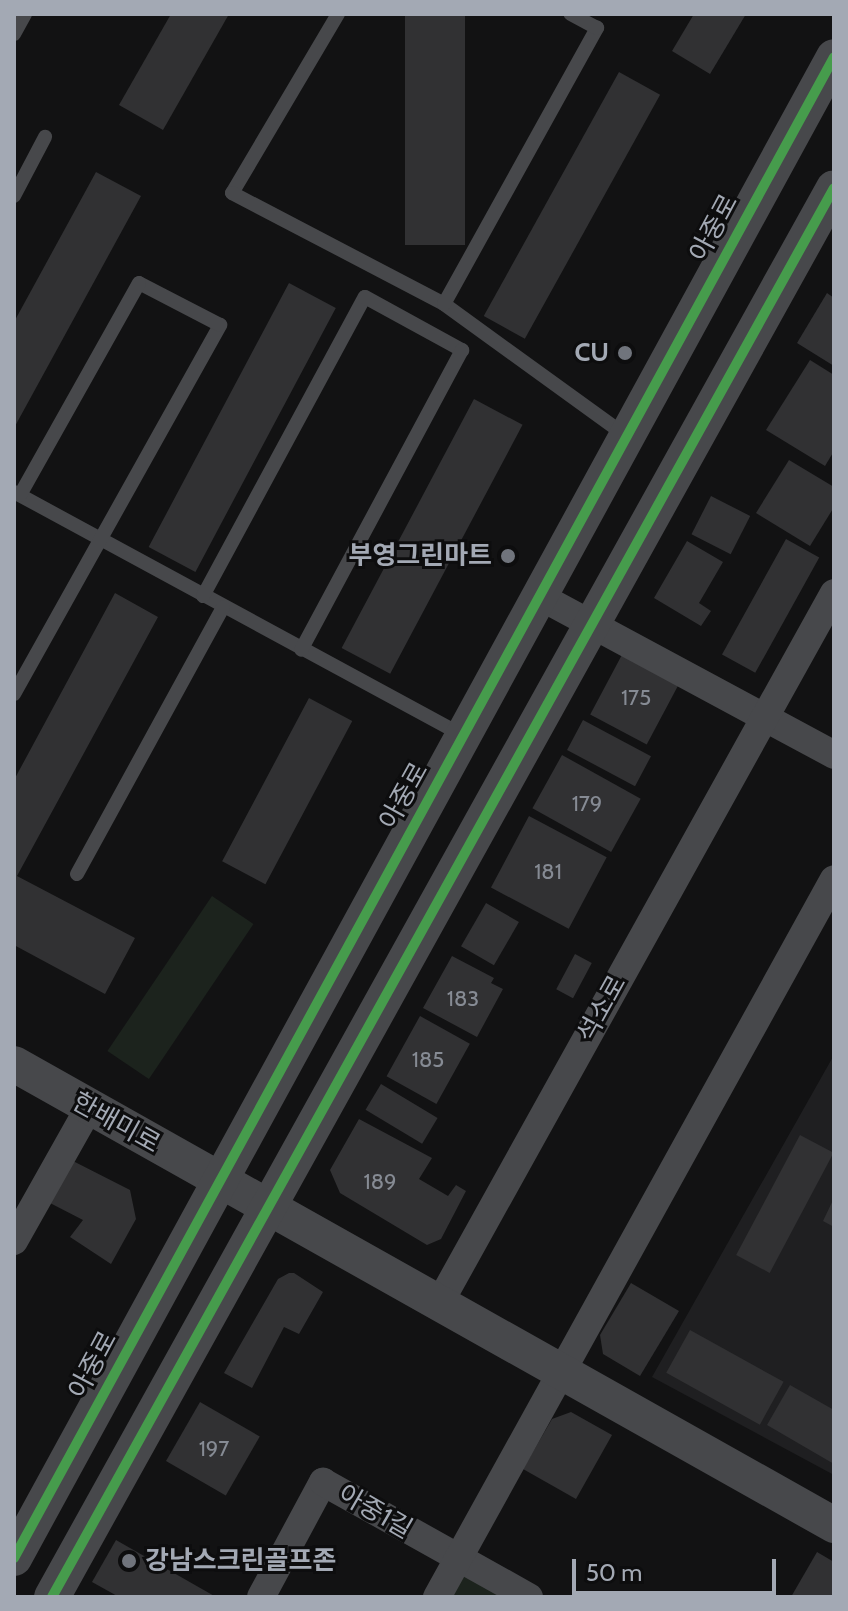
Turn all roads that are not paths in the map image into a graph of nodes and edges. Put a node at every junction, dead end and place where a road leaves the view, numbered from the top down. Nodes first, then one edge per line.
1 (25, 14) edge
2 (338, 14) edge
3 (571, 14) edge
4 (14, 34) edge
5 (834, 57) edge
6 (45, 137) dead end
7 (14, 196) edge
8 (829, 207) edge
9 (444, 304) junction
10 (629, 438) junction
11 (17, 494) edge
12 (100, 540) junction
13 (834, 593) edge
14 (203, 596) junction
15 (541, 597) junction
16 (223, 607) junction
17 (592, 624) junction
18 (301, 650) junction
19 (14, 694) edge
20 (763, 715) junction
21 (463, 735) junction
22 (834, 755) edge
23 (77, 874) dead end
24 (834, 879) edge
25 (14, 1064) edge
26 (89, 1108) junction
27 (218, 1182) junction
28 (270, 1209) junction
29 (14, 1241) edge
30 (440, 1302) junction
31 (564, 1371) junction
32 (834, 1525) edge
33 (14, 1558) edge
34 (456, 1558) junction
35 (52, 1597) edge
36 (261, 1597) edge
37 (437, 1597) edge
38 (529, 1597) edge

1 - 4 lane
2 - 9 lane
3 - 9 lane
5 - 10 street, 아중로
6 - 7 lane
8 - 17 street
9 - 10 lane
10 - 15 street, 아중로
11 - 12 lane
11 - 12 lane
12 - 14 lane
12 - 19 lane
13 - 20 street, 석소로
14 - 16 lane
14 - 18 lane
15 - 17 street
15 - 21 street, 아중로
16 - 18 lane
16 - 23 lane
17 - 20 street
17 - 28 street
18 - 21 lane
20 - 22 street
20 - 30 street, 석소로
21 - 27 street, 아중로
24 - 31 street
25 - 26 street, 한배미로
26 - 27 street, 한배미로
26 - 29 street
27 - 28 street
27 - 33 street, 아중로
28 - 30 street
28 - 35 street
30 - 31 street
31 - 32 street
31 - 34 street
34 - 36 street, 아중1길
34 - 37 street
34 - 38 street, 아중1길

